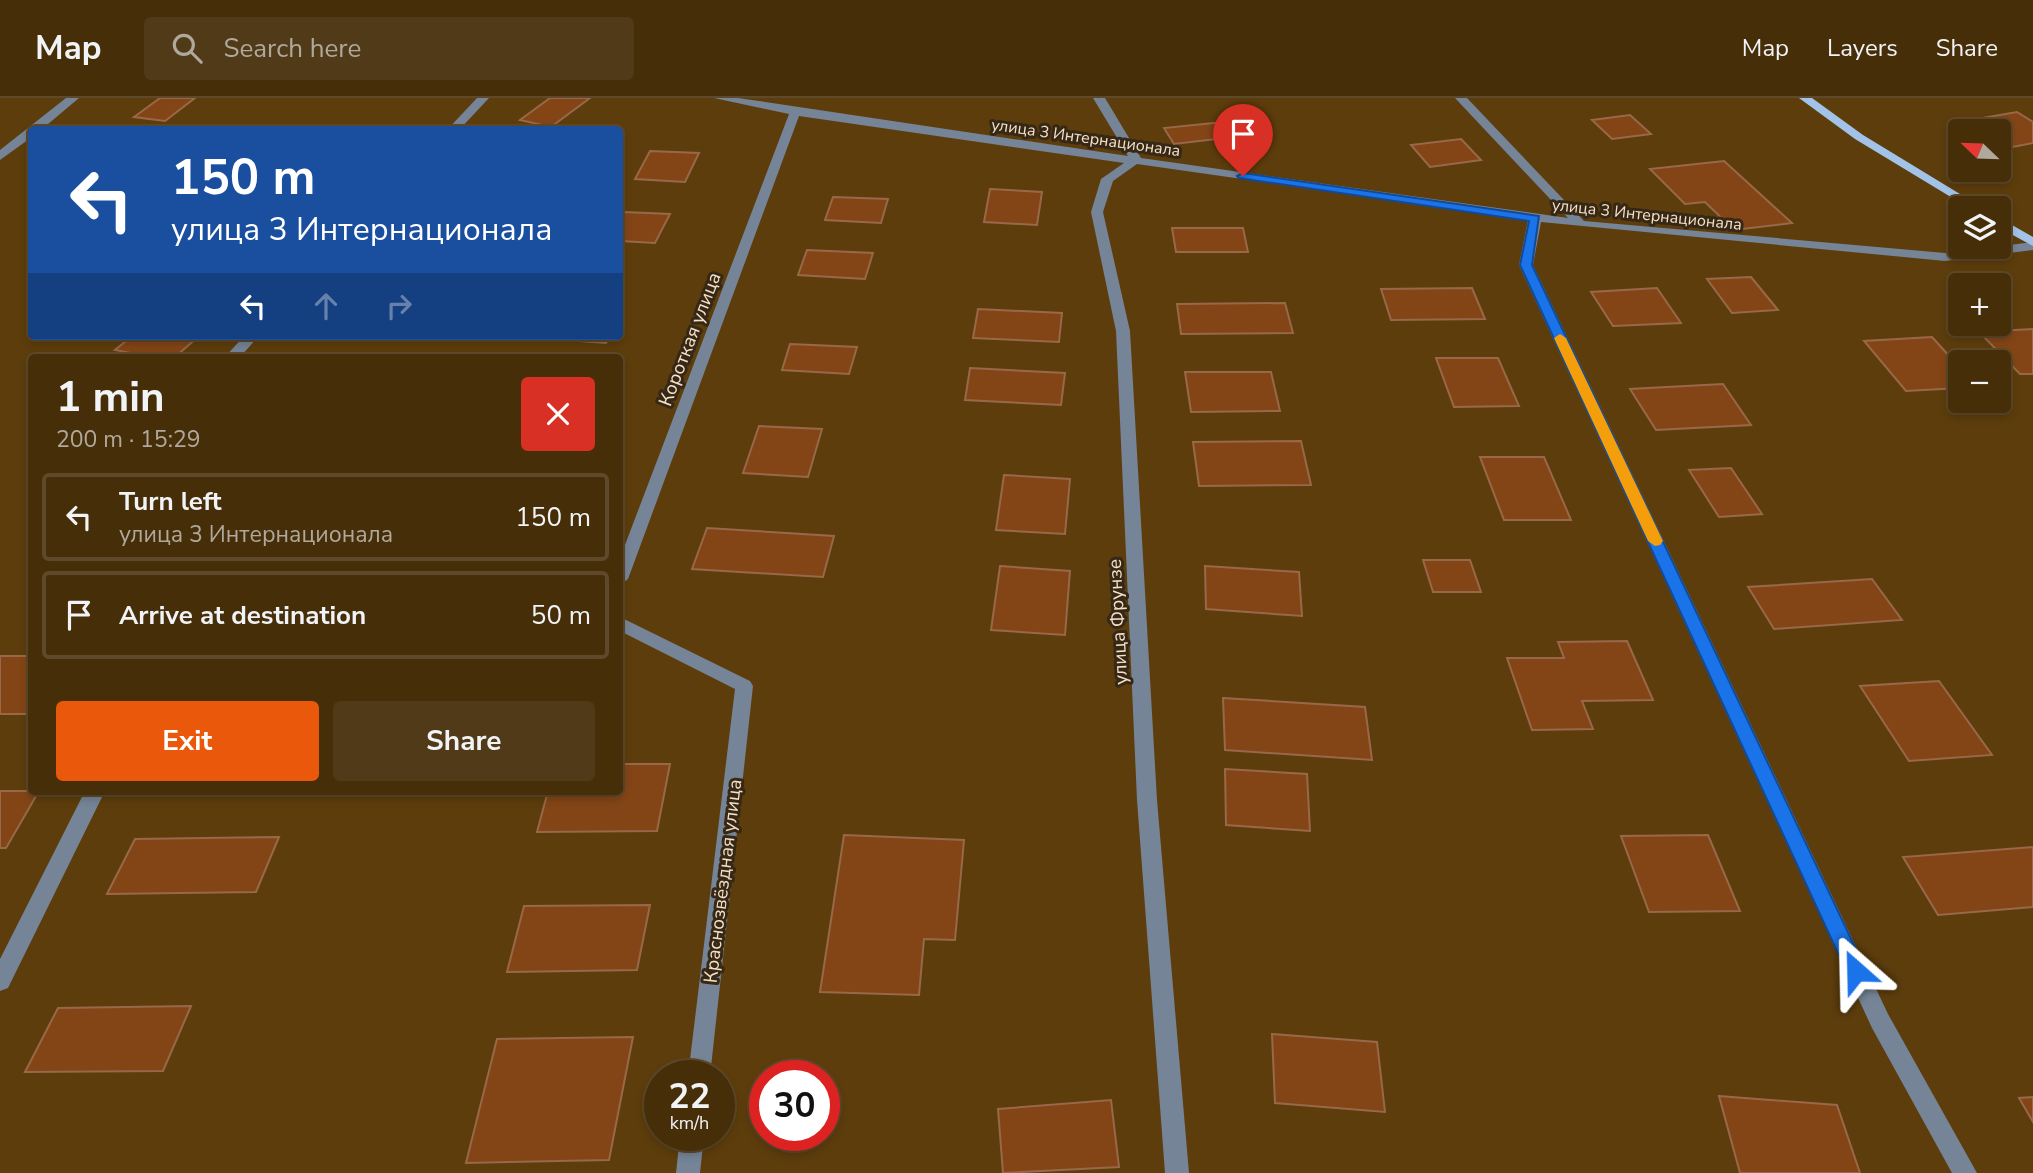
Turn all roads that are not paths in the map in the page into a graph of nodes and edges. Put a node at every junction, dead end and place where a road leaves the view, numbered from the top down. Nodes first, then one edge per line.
1 (74, 98) edge
2 (482, 98) edge
3 (720, 98) edge
4 (1098, 98) edge
5 (1461, 98) edge
6 (1805, 98) edge
7 (795, 112) junction
8 (37, 126) edge
9 (456, 126) edge
10 (28, 133) edge
11 (0, 156) edge
12 (1136, 160) junction
13 (1957, 196) edge
14 (1535, 218) junction
15 (1580, 224) junction
16 (2011, 230) edge
17 (2033, 244) edge
18 (248, 340) edge
19 (235, 354) edge
20 (623, 571) edge
21 (623, 626) edge
22 (93, 795) edge
23 (0, 981) edge
24 (701, 1060) edge
25 (690, 1151) edge
26 (688, 1173) edge
27 (1177, 1173) edge
28 (1965, 1173) edge

1 - 8 street
2 - 9 street
3 - 7 street, улица 3 Интернационала
4 - 12 street
5 - 15 street
6 - 13 main road
7 - 12 street, улица 3 Интернационала
7 - 20 street, Короткая улица
10 - 11 street
12 - 14 street, улица 3 Интернационала
12 - 27 street, улица Фрунзе
14 - 15 street, улица 3 Интернационала
14 - 28 street
15 - 17 street, улица 3 Интернационала
16 - 17 main road
18 - 19 street
21 - 24 street, Краснозвёздная улица
22 - 23 street
25 - 26 street

